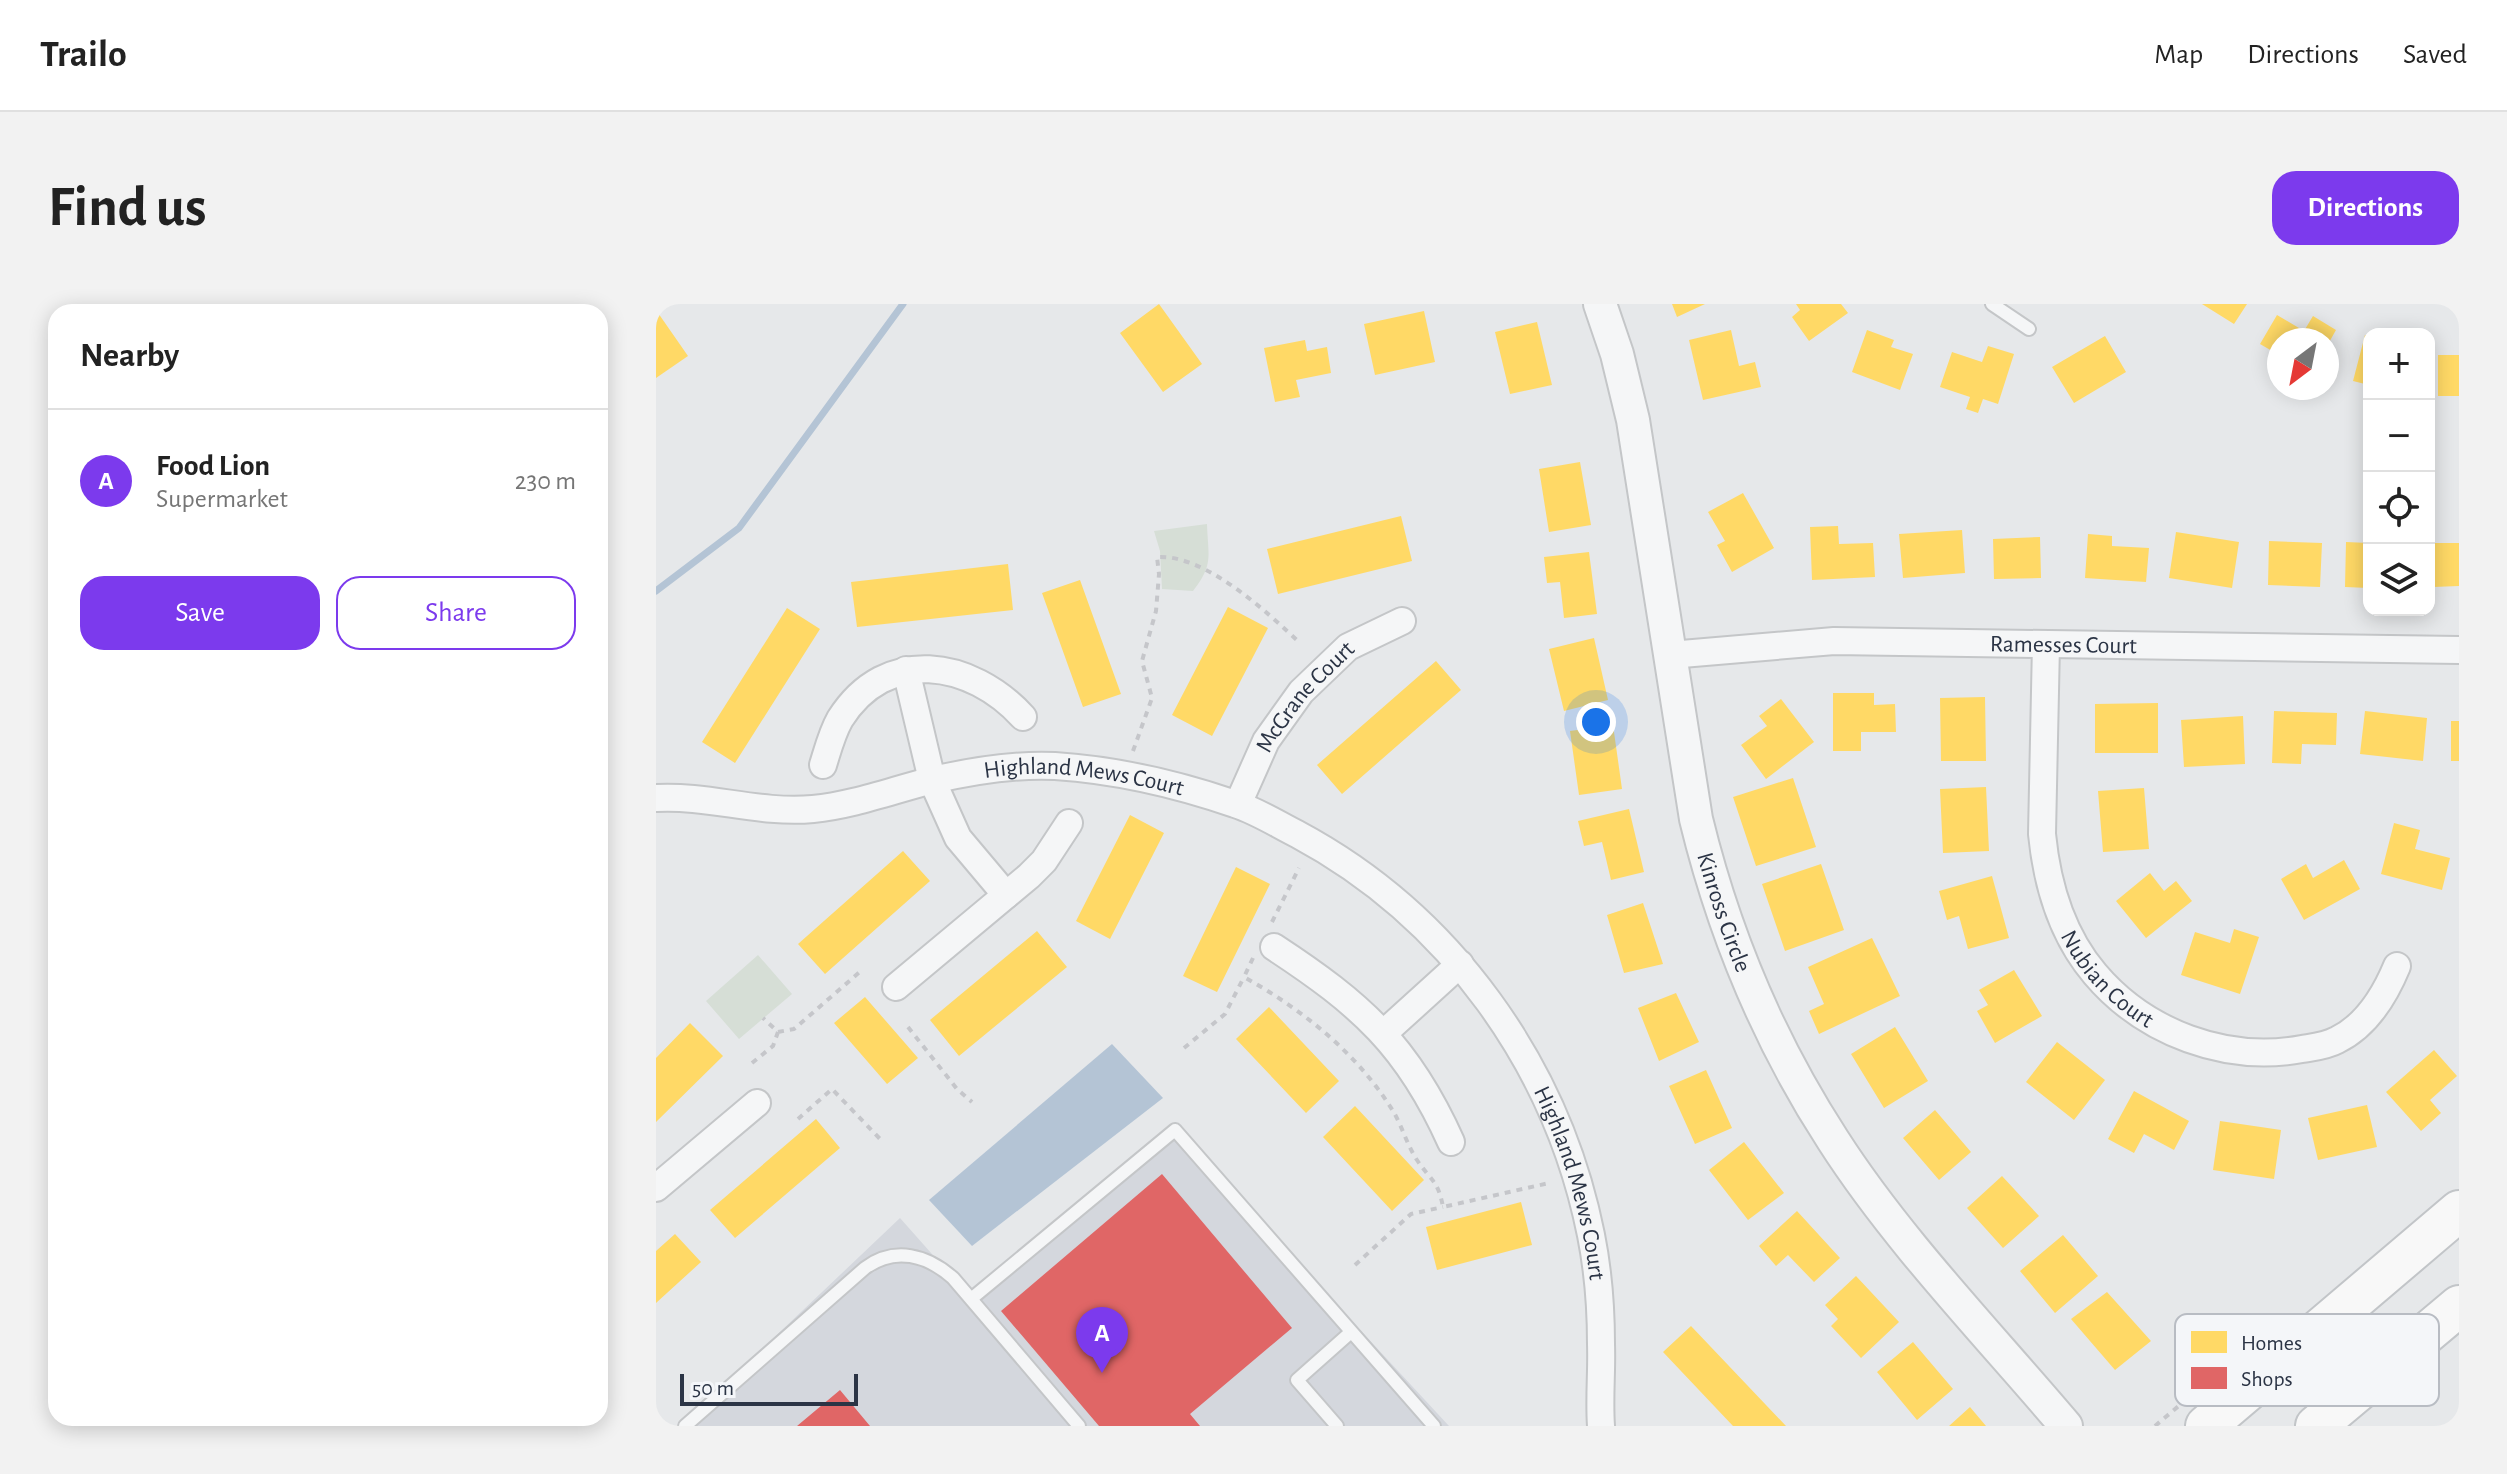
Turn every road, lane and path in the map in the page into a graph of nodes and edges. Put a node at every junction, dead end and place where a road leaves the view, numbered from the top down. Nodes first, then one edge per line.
1 (1600, 304) edge
2 (1992, 304) edge
3 (2029, 329) dead end
4 (1402, 621) dead end
5 (1300, 643) dead end
6 (2046, 644) junction
7 (2459, 650) edge
8 (1670, 655) junction
9 (906, 670) junction
10 (1023, 717) dead end
11 (1133, 751) dead end
12 (823, 765) dead end
13 (932, 780) junction
14 (656, 798) edge
15 (1238, 804) junction
16 (1069, 823) dead end
17 (1299, 868) dead end
18 (1006, 895) junction
19 (1268, 940) junction
20 (1460, 964) junction
21 (2397, 966) dead end
22 (862, 970) dead end
23 (1244, 977) junction
24 (896, 987) dead end
25 (763, 1018) dead end
26 (908, 1027) dead end
27 (778, 1032) junction
28 (1384, 1033) junction
29 (1184, 1048) dead end
30 (752, 1063) dead end
31 (972, 1102) dead end
32 (757, 1103) dead end
33 (798, 1119) dead end
34 (882, 1141) dead end
35 (1451, 1142) dead end
36 (1549, 1183) dead end
37 (656, 1188) edge
38 (1443, 1207) junction
39 (2459, 1211) edge
40 (1355, 1265) dead end
41 (971, 1299) junction
42 (2459, 1306) edge
43 (2338, 1314) edge
44 (2439, 1323) edge
45 (1351, 1332) junction
46 (2230, 1406) edge
47 (2340, 1406) edge
48 (685, 1426) edge
49 (1079, 1426) edge
50 (1337, 1426) edge
51 (1434, 1426) edge
52 (1601, 1426) edge
53 (2066, 1426) edge
54 (2206, 1426) edge
55 (2316, 1426) edge

1 - 8 street, Kinross Circle
2 - 3 lane
4 - 15 street, McGrane Court
5 - 11 path
6 - 7 street, Ramesses Court
6 - 8 street, Ramesses Court
6 - 21 street, Nubian Court
8 - 53 street, Kinross Circle
9 - 10 street
9 - 12 street
9 - 13 street
13 - 14 street, Highland Mews Court
13 - 15 street, Highland Mews Court
13 - 18 street
15 - 20 street, Highland Mews Court
16 - 18 street
17 - 19 path
18 - 24 street
19 - 23 path
19 - 28 street
20 - 28 street
20 - 52 street, Highland Mews Court
22 - 27 path
23 - 29 path
23 - 38 path
25 - 27 path
26 - 31 path
27 - 30 path
28 - 35 street
32 - 37 street
33 - 34 path
36 - 38 path
38 - 40 path
39 - 43 main road
41 - 45 lane
41 - 48 lane
41 - 49 lane
42 - 44 main road
45 - 50 lane
45 - 51 lane
46 - 54 main road
47 - 55 main road

